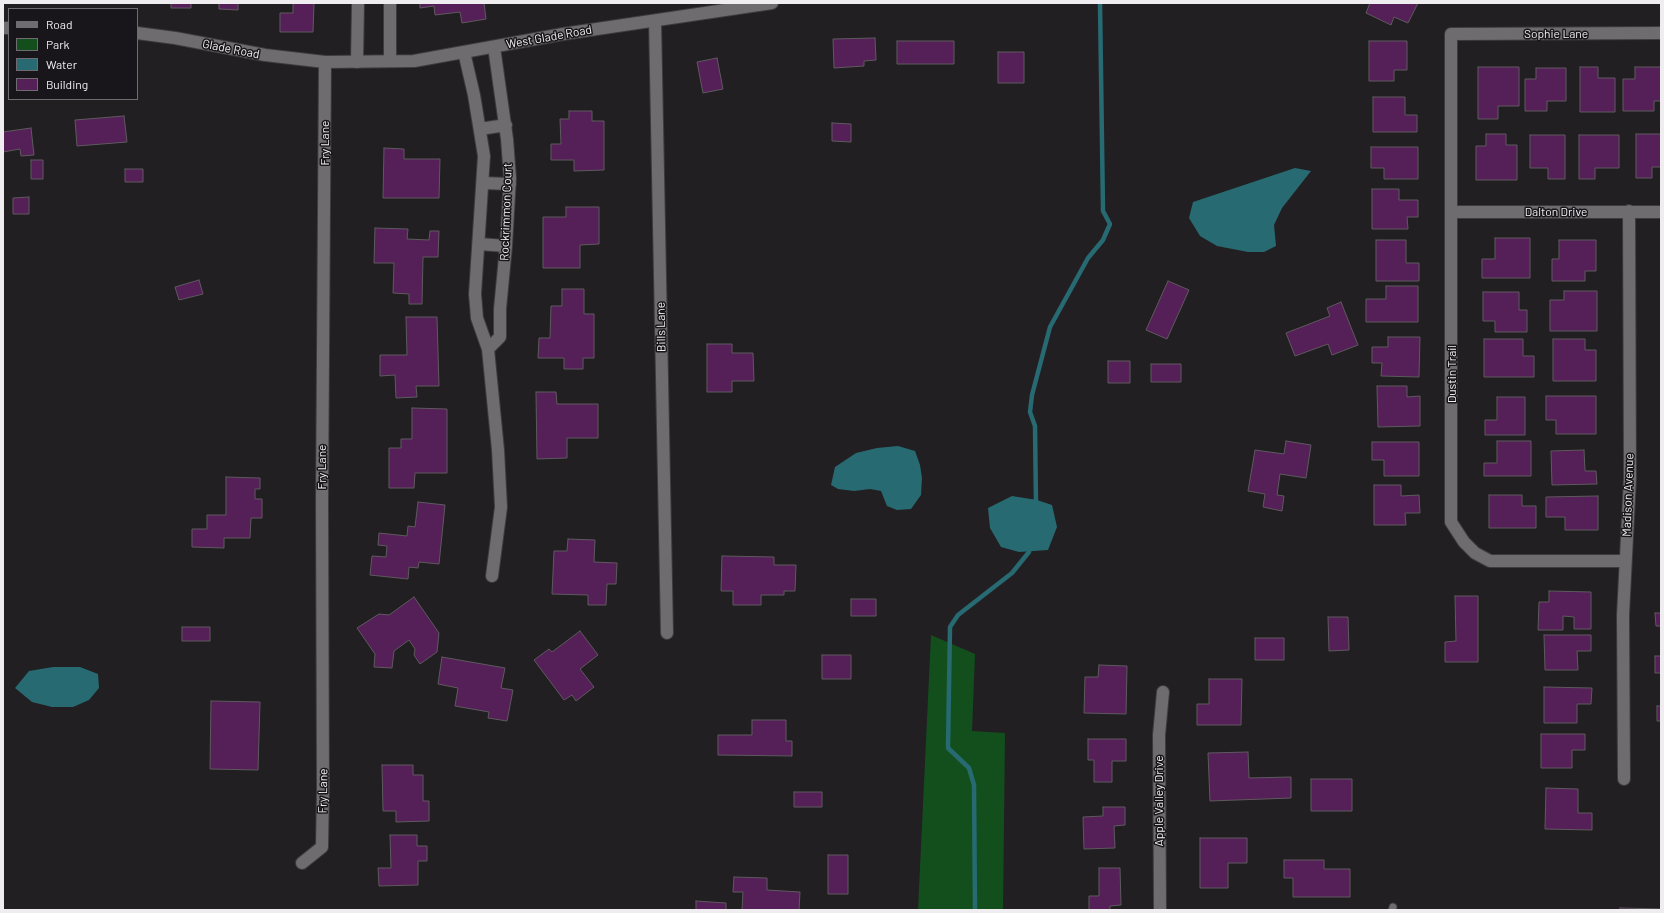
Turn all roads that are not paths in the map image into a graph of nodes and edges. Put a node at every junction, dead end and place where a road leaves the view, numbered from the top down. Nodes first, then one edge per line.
1 (358, 3) edge
2 (390, 3) edge
3 (772, 3) edge
4 (655, 21) junction
5 (138, 33) edge
6 (1661, 33) edge
7 (1451, 34) joint
8 (494, 47) junction
9 (464, 52) junction
10 (390, 61) junction
11 (326, 62) junction
12 (357, 62) junction
13 (506, 125) junction
14 (480, 129) junction
15 (483, 184) junction
16 (510, 184) junction
17 (1452, 212) junction
18 (1629, 212) junction
19 (1661, 212) edge
20 (479, 244) junction
21 (506, 246) junction
22 (488, 349) junction
23 (1625, 561) junction
24 (492, 576) dead end
25 (667, 633) dead end
26 (1163, 692) dead end
27 (1624, 779) dead end
28 (302, 863) dead end
29 (1160, 910) edge

1 - 12 street
2 - 10 street
3 - 4 street, West Glade Road
4 - 8 street, West Glade Road
4 - 25 street, Bills Lane
5 - 11 street, Glade Road
6 - 7 street, Sophie Lane
7 - 17 street, Dustin Trail
8 - 9 street, West Glade Road
8 - 13 street, Rockrimmon Court
9 - 10 street, West Glade Road
9 - 14 street, Rockrimmon Court
10 - 12 street, West Glade Road
11 - 12 street, West Glade Road
11 - 28 street, Fry Lane
13 - 14 street
13 - 16 street, Rockrimmon Court
14 - 15 street, Rockrimmon Court
15 - 16 street
15 - 20 street, Rockrimmon Court
16 - 21 street, Rockrimmon Court
17 - 18 street, Dalton Drive
17 - 23 street, Dustin Trail
18 - 19 street, Dalton Drive
18 - 23 street, Madison Avenue
20 - 21 street
20 - 22 street, Rockrimmon Court
21 - 22 street, Rockrimmon Court
22 - 24 street, Rockrimmon Court
23 - 27 street, Madison Avenue
26 - 29 street, Apple Valley Drive

